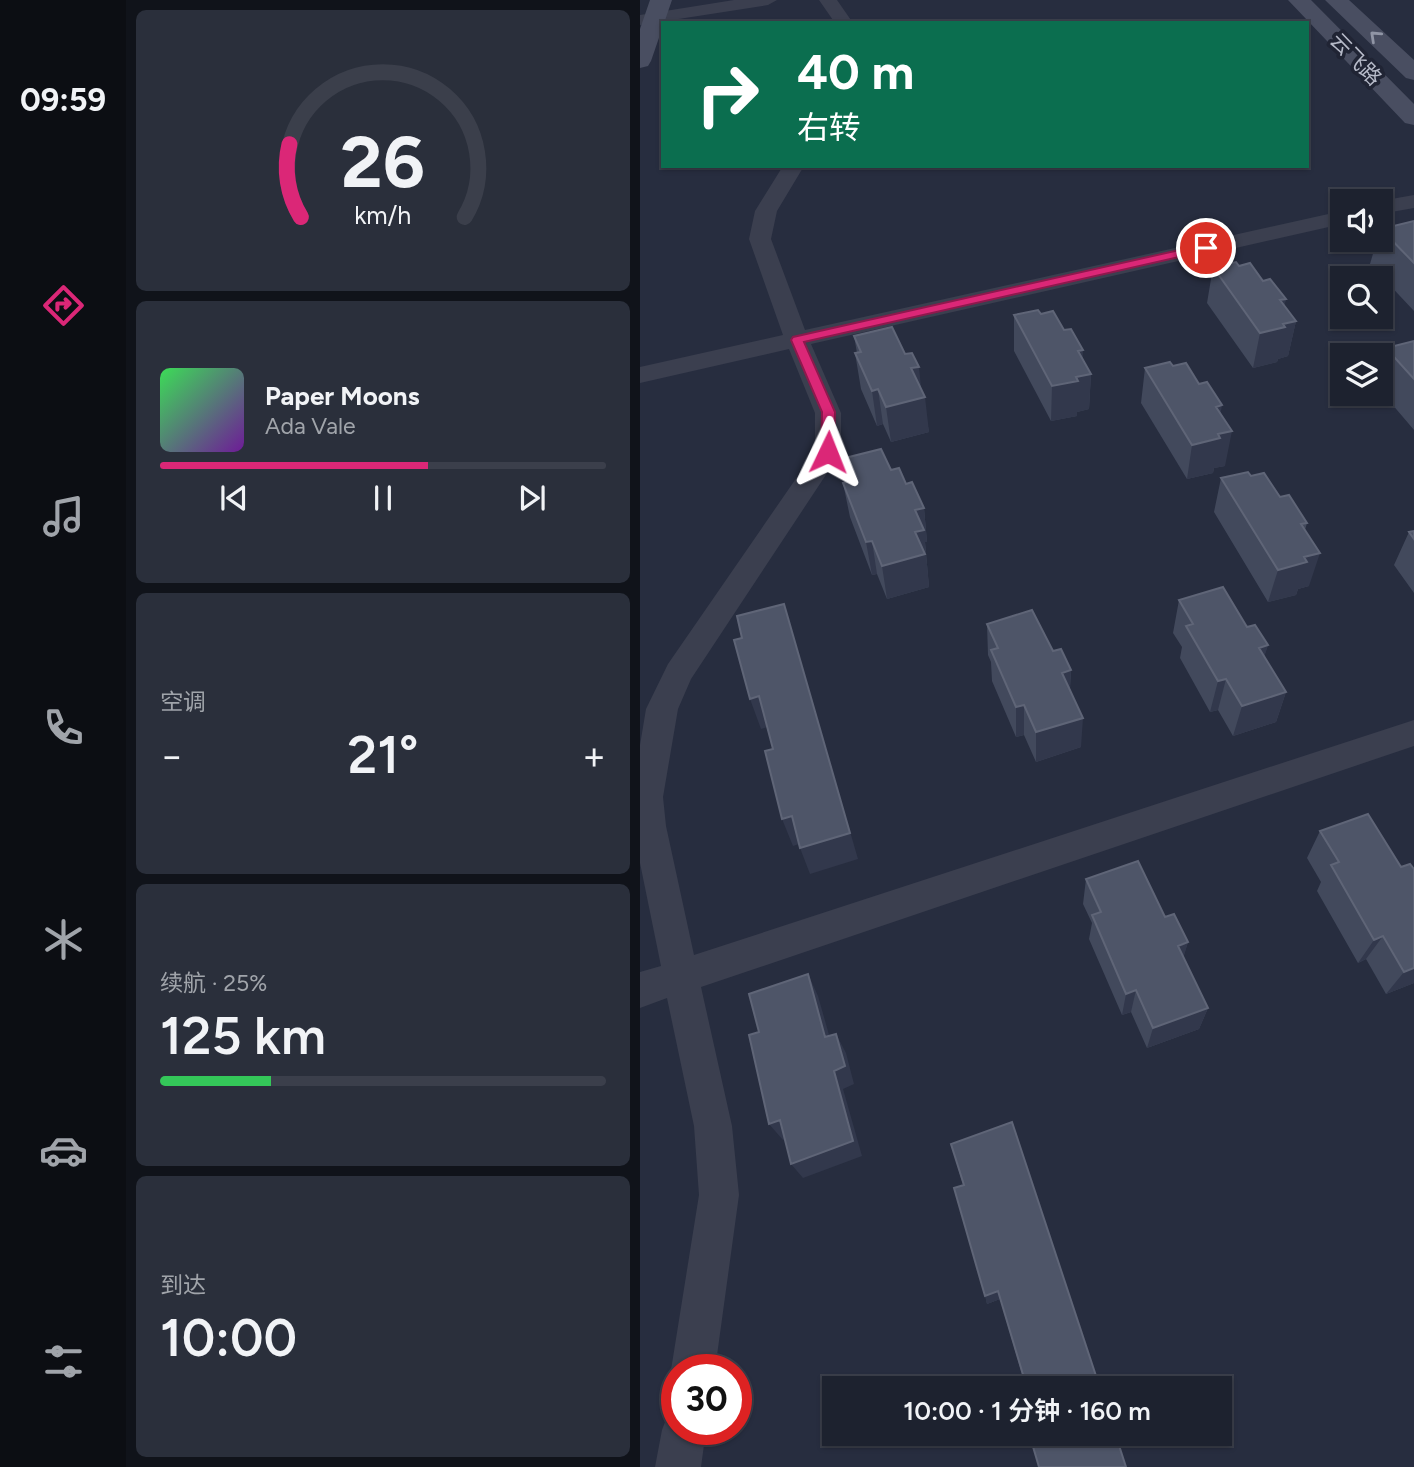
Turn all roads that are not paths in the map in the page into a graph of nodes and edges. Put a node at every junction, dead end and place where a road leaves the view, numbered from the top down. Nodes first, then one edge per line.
1 (768, 0) edge
2 (828, 0) edge
3 (1299, 0) edge
4 (1336, 0) edge
5 (647, 9) edge
6 (843, 21) edge
7 (640, 61) edge
8 (1414, 73) edge
9 (1414, 118) edge
10 (792, 168) edge
11 (1414, 201) edge
12 (1393, 205) edge
13 (1330, 220) edge
14 (797, 340) junction
15 (640, 375) edge
16 (1414, 733) edge
17 (680, 976) junction
18 (640, 990) edge
19 (695, 1354) edge
20 (682, 1445) edge
21 (678, 1467) edge

1 - 5 street
2 - 6 street
3 - 9 main road, 云飞路
8 -> 4 main road, 云飞路
5 - 7 main road
10 - 14 street
11 - 12 street
13 - 14 street
14 - 15 street
14 - 17 street
16 - 17 street
17 - 18 street
17 - 19 street
20 - 21 street

